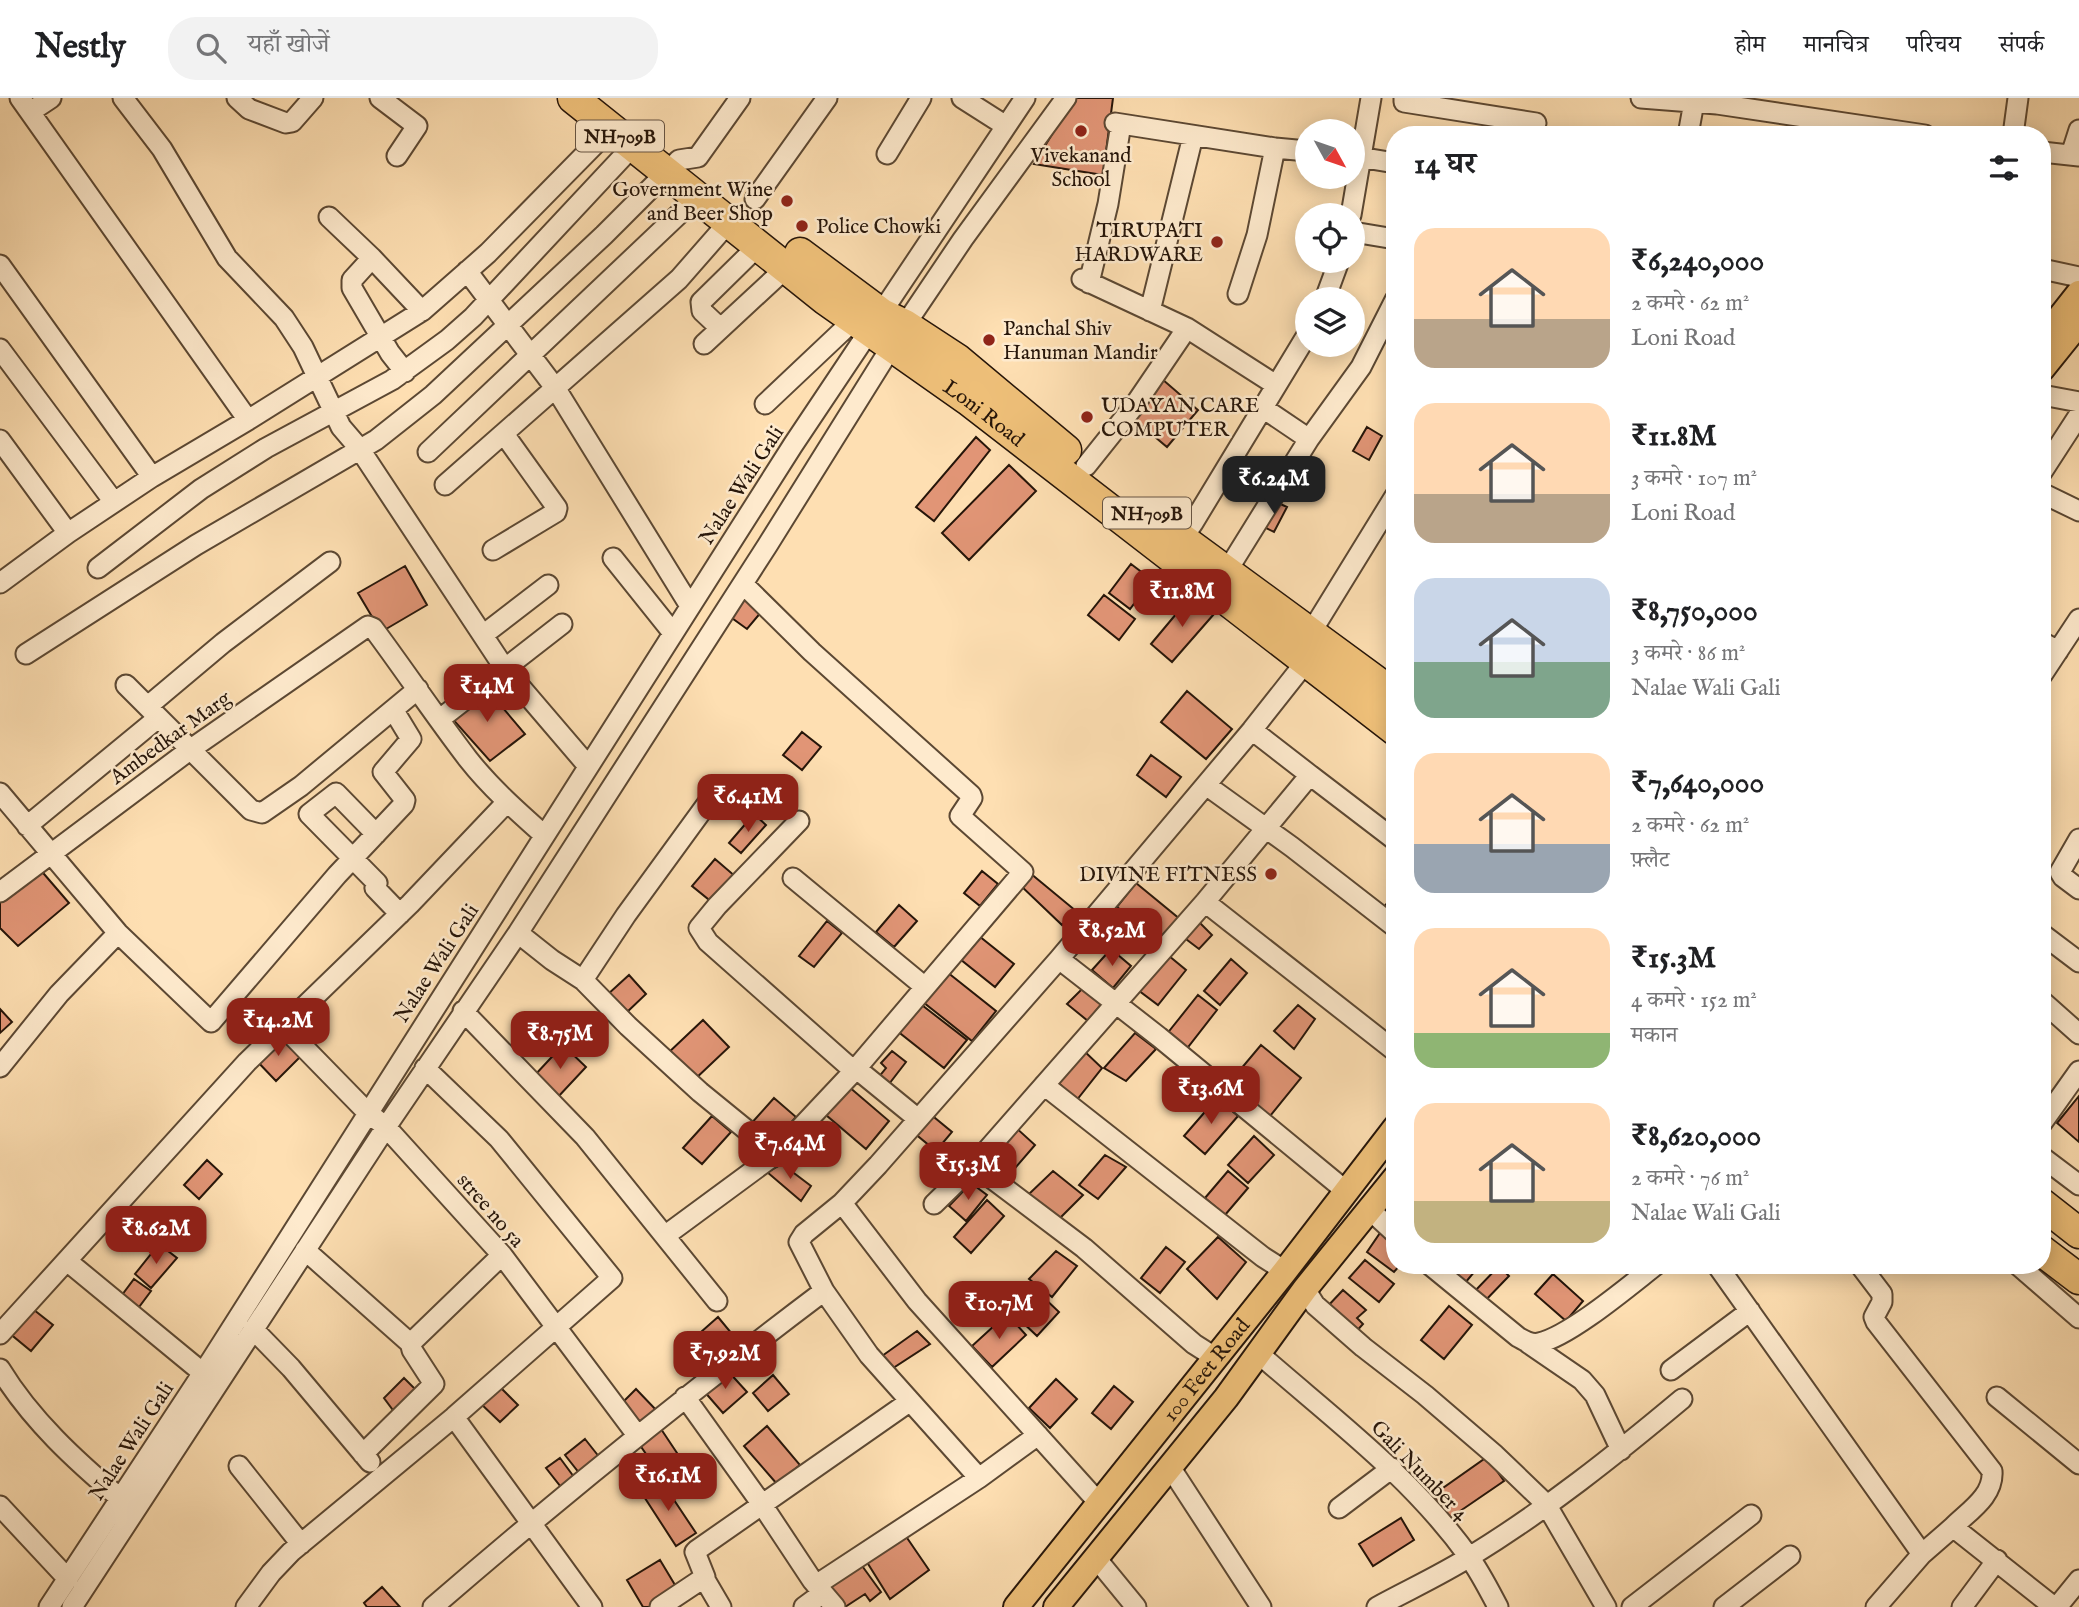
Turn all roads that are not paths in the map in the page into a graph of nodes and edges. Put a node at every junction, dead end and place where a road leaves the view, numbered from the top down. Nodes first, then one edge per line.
1 (51, 98) edge
2 (123, 98) edge
3 (237, 98) edge
4 (313, 98) edge
5 (380, 98) edge
6 (592, 98) edge
7 (740, 98) edge
8 (827, 98) edge
9 (921, 98) edge
10 (962, 98) edge
11 (1025, 98) edge
12 (1066, 98) edge
13 (1371, 98) edge
14 (1641, 98) edge
15 (2018, 98) edge
16 (1404, 100) edge
17 (1694, 102) junction
18 (25, 105) edge
19 (1794, 106) edge
20 (1365, 123) edge
21 (1536, 123) dead end
22 (1690, 126) edge
23 (1884, 126) edge
24 (2014, 126) edge
25 (1006, 127) junction
26 (2079, 130) edge
27 (1194, 136) junction
28 (622, 138) junction
29 (1275, 148) junction
30 (1295, 150) edge
31 (2051, 153) edge
32 (887, 154) dead end
33 (2075, 155) edge
34 (397, 156) dead end
35 (1365, 158) edge
36 (1386, 162) edge
37 (681, 164) junction
38 (697, 197) junction
39 (755, 199) dead end
40 (328, 216) dead end
41 (728, 223) junction
42 (1365, 234) edge
43 (1386, 238) edge
44 (758, 246) junction
45 (372, 258) junction
46 (0, 265) edge
47 (786, 268) junction
48 (467, 271) junction
49 (2051, 271) edge
50 (2079, 277) edge
51 (2079, 293) edge
52 (1238, 294) dead end
53 (489, 299) junction
54 (422, 311) junction
55 (1150, 311) junction
56 (1386, 318) edge
57 (2079, 323) edge
58 (507, 324) junction
59 (720, 328) junction
60 (1187, 328) junction
61 (2051, 329) edge
62 (880, 332) junction
63 (380, 336) junction
64 (704, 344) dead end
65 (0, 349) edge
66 (1295, 354) edge
67 (531, 355) junction
68 (2051, 358) edge
69 (405, 372) junction
70 (315, 377) junction
71 (1276, 385) junction
72 (556, 389) junction
73 (2051, 397) edge
74 (2079, 402) edge
75 (765, 404) dead end
76 (1263, 408) junction
77 (333, 412) junction
78 (2079, 415) edge
79 (248, 420) junction
80 (504, 433) junction
81 (1309, 439) junction
82 (0, 440) edge
83 (359, 448) junction
84 (428, 452) dead end
85 (2051, 458) edge
86 (1086, 467) junction
87 (152, 477) junction
88 (445, 485) dead end
89 (2051, 498) edge
90 (114, 502) junction
91 (1386, 512) edge
92 (2079, 512) edge
93 (68, 533) junction
94 (1177, 547) junction
95 (493, 551) dead end
96 (613, 558) dead end
97 (330, 562) dead end
98 (98, 568) dead end
99 (1227, 572) junction
100 (0, 583) edge
101 (743, 584) junction
102 (548, 586) dead end
103 (690, 606) junction
104 (2079, 619) edge
105 (562, 624) dead end
106 (673, 633) junction
107 (483, 635) junction
108 (1312, 645) junction
109 (2051, 645) edge
110 (26, 654) dead end
111 (505, 669) junction
112 (126, 685) dead end
113 (418, 689) junction
114 (1386, 690) edge
115 (394, 711) junction
116 (153, 712) junction
117 (440, 719) junction
118 (1386, 721) edge
119 (1252, 730) junction
120 (191, 750) junction
121 (588, 766) junction
122 (1310, 775) junction
123 (1206, 785) junction
124 (720, 786) dead end
125 (0, 793) edge
126 (507, 802) junction
127 (799, 821) dead end
128 (27, 826) junction
129 (1267, 828) junction
130 (376, 834) junction
131 (1386, 834) edge
132 (544, 835) junction
133 (2079, 839) edge
134 (50, 853) junction
135 (352, 859) junction
136 (793, 878) dead end
137 (2079, 889) edge
138 (0, 892) edge
139 (1205, 902) junction
140 (400, 914) junction
141 (1386, 920) edge
142 (118, 933) junction
143 (518, 933) junction
144 (2051, 941) edge
145 (1059, 959) junction
146 (2079, 962) edge
147 (583, 980) junction
148 (925, 987) junction
149 (1116, 1003) junction
150 (2051, 1009) edge
151 (463, 1011) junction
152 (283, 1026) junction
153 (2079, 1034) edge
154 (1386, 1044) edge
155 (0, 1068) edge
156 (425, 1068) junction
157 (854, 1071) junction
158 (2079, 1071) edge
159 (1044, 1085) junction
160 (2051, 1110) edge
161 (367, 1112) junction
162 (918, 1119) junction
163 (386, 1126) junction
164 (1386, 1140) edge
165 (776, 1154) junction
166 (2051, 1164) edge
167 (974, 1165) junction
168 (2079, 1185) edge
169 (1386, 1190) edge
170 (1346, 1191) junction
171 (842, 1203) junction
172 (934, 1204) dead end
173 (1370, 1210) junction
174 (2051, 1211) edge
175 (1386, 1225) edge
176 (2079, 1233) edge
177 (666, 1236) junction
178 (305, 1250) junction
179 (502, 1255) junction
180 (2051, 1258) edge
181 (67, 1261) junction
182 (1285, 1271) junction
183 (1441, 1274) edge
184 (1644, 1274) edge
185 (1723, 1274) edge
186 (1867, 1274) edge
187 (2028, 1274) edge
188 (2079, 1279) edge
189 (1304, 1289) junction
190 (824, 1291) junction
191 (717, 1301) dead end
192 (1750, 1311) junction
193 (2079, 1318) edge
194 (558, 1328) junction
195 (253, 1329) junction
196 (0, 1334) edge
197 (1235, 1334) junction
198 (411, 1343) junction
199 (1528, 1343) junction
200 (1258, 1353) junction
201 (1216, 1358) junction
202 (0, 1369) edge
203 (1671, 1370) dead end
204 (203, 1373) junction
205 (685, 1397) junction
206 (1997, 1397) dead end
207 (1682, 1399) dead end
208 (909, 1402) junction
209 (454, 1417) junction
210 (637, 1435) junction
211 (1038, 1435) junction
212 (1621, 1450) junction
213 (363, 1454) junction
214 (2079, 1464) edge
215 (239, 1466) dead end
216 (1170, 1467) junction
217 (1392, 1468) junction
218 (381, 1476) junction
219 (979, 1478) junction
220 (121, 1499) junction
221 (761, 1503) junction
222 (1099, 1503) junction
223 (1546, 1504) junction
224 (0, 1506) edge
225 (1339, 1507) dead end
226 (1751, 1516) dead end
227 (531, 1522) junction
228 (1953, 1527) junction
229 (301, 1544) junction
230 (1922, 1554) junction
231 (1790, 1556) dead end
232 (1095, 1557) junction
233 (1469, 1557) junction
234 (1997, 1560) junction
235 (704, 1578) junction
236 (68, 1580) junction
237 (2079, 1580) edge
238 (825, 1595) edge
239 (49, 1607) edge
240 (72, 1607) edge
241 (246, 1607) edge
242 (433, 1607) edge
243 (592, 1607) edge
244 (660, 1607) edge
245 (721, 1607) edge
246 (804, 1607) edge
247 (1016, 1607) edge
248 (1056, 1607) edge
249 (1136, 1607) edge
250 (1261, 1607) edge
251 (1377, 1607) edge
252 (1498, 1607) edge
253 (1606, 1607) edge
254 (1632, 1607) edge
255 (1724, 1607) edge
256 (1876, 1607) edge
257 (1962, 1607) edge
258 (2055, 1607) edge

1 - 18 street
2 - 70 street
3 - 4 street
5 - 34 street
6 - 28 highway, Loni Road / NH709B
6 - 37 highway, Loni Road / NH709B
7 - 37 street
8 - 39 street
9 - 32 street
10 - 25 street
11 - 25 street
12 - 62 street
13 - 20 street
14 - 17 street
15 - 24 street
16 - 21 street
17 - 19 street
17 - 22 street
18 - 79 street
19 - 23 street
25 - 62 street
26 - 33 street
27 - 29 street
27 - 55 street
27 - 55 street
28 - 37 highway, Loni Road / NH709B
28 - 48 street
28 - 53 street
29 - 30 street
29 - 52 street
31 - 33 street
35 - 36 street
37 - 38 highway, Loni Road / NH709B
37 - 58 street
37 - 62 highway, Loni Road / NH709B
38 - 41 highway, Loni Road / NH709B
38 - 67 street
40 - 45 street
41 - 44 highway, Loni Road / NH709B
41 - 72 street
42 - 43 street
44 - 47 highway, Loni Road / NH709B
44 - 59 street
45 - 54 street
45 - 63 street
46 - 87 street
47 - 59 street
47 - 62 highway, Loni Road / NH709B
48 - 53 street
48 - 54 street
49 - 50 street
51 - 61 main road
53 - 58 street
53 - 69 street
54 - 63 street
55 - 60 street
56 - 81 street
57 - 68 main road
58 - 67 street
58 - 83 street
59 - 64 street
60 - 71 street
60 - 86 street
62 - 75 street
62 - 86 highway, Loni Road / NH709B
62 - 94 highway, Loni Road / NH709B
62 - 101 street
62 - 103 street, Nalae Wali Gali
63 - 69 street
63 - 70 street
65 - 90 street
66 - 71 street
67 - 72 street
67 - 84 street
69 - 77 street
70 - 77 street
70 - 79 street
71 - 76 street
72 - 80 street
72 - 103 street
73 - 74 street
76 - 81 street
76 - 94 street
77 - 83 street
77 - 98 street
78 - 85 street
79 - 87 street
80 - 88 street
80 - 95 street
81 - 99 street
82 - 93 street
83 - 107 street
83 - 110 street
86 - 94 highway, Loni Road / NH709B
87 - 90 street
89 - 92 street
90 - 93 street
91 - 108 street
93 - 100 street
94 - 99 highway, Loni Road / NH709B
94 - 108 highway, Loni Road / NH709B
96 - 106 street
97 - 116 street
99 - 108 highway, Loni Road / NH709B
101 - 143 street
101 - 148 street
102 - 107 street
103 - 106 street, Nalae Wali Gali
104 - 109 street
105 - 111 street
106 - 121 street, Nalae Wali Gali
107 - 111 street
108 - 114 highway, Loni Road / NH709B
108 - 118 highway, Loni Road / NH709B
108 - 119 street
111 - 117 street
111 - 121 street
112 - 116 street
113 - 115 street
113 - 117 street
113 - 120 street, Ambedkar Marg
115 - 120 street
115 - 130 street
116 - 120 street
116 - 128 street
117 - 126 street
119 - 122 street
119 - 123 street
120 - 134 street, Ambedkar Marg
121 - 132 street, Nalae Wali Gali
122 - 129 street
122 - 131 street
123 - 129 street
123 - 145 street
124 - 147 street
125 - 128 street
126 - 132 street
126 - 140 street
127 - 157 street
128 - 134 street
129 - 139 street
129 - 141 street
130 - 135 street
130 - 135 street
132 - 161 street, Nalae Wali Gali
133 - 137 street
134 - 138 street, Ambedkar Marg
134 - 142 street
135 - 140 street
135 - 142 street
136 - 148 street
139 - 149 street
139 - 154 street
140 - 152 street
142 - 155 street
143 - 147 street
143 - 151 street
144 - 146 street
145 - 149 street
145 - 162 street
147 - 165 street
148 - 157 street
149 - 159 street
149 - 170 street
150 - 153 street
151 - 156 street
151 - 177 street
152 - 161 street, stree no 5a
152 - 181 street
156 - 163 street
156 - 194 street
157 - 162 street
157 - 165 street
158 - 160 street
159 - 167 street
159 - 182 street
161 - 163 street, stree no 5a
161 - 204 street, Nalae Wali Gali
162 - 171 street
163 - 178 street
163 - 179 street, stree no 5a
164 - 170 main road, 100 Feet Road
165 - 177 street
166 - 168 street
167 - 172 street
167 - 201 street
169 - 173 main road, 100 Feet Road
170 - 182 main road, 100 Feet Road
171 - 190 street
171 - 211 street
173 - 175 street
173 - 189 main road, 100 Feet Road
174 - 176 highway
177 - 191 street
178 - 195 street
178 - 198 street
179 - 194 street, stree no 5a
179 - 198 street
180 - 188 highway
181 - 196 street
181 - 204 street
182 - 197 main road, 100 Feet Road
183 - 199 street
184 - 199 street
185 - 192 street
186 - 228 street
187 - 193 street
189 - 200 main road, 100 Feet Road
189 - 223 street
190 - 205 street
190 - 208 street
192 - 203 street
192 - 230 street
194 - 209 street
194 - 210 street, stree no 5a
195 - 213 street
195 - 240 street
197 - 200 main road
197 - 201 main road, 100 Feet Road
198 - 213 street
199 - 212 street
200 - 216 main road, 100 Feet Road
200 - 217 street, Gali Number 4
201 - 222 main road, 100 Feet Road
202 - 220 street
204 - 220 street, Nalae Wali Gali
205 - 210 street
205 - 221 street
206 - 214 street
207 - 212 street
208 - 219 street
208 - 221 street
209 - 218 street
209 - 227 street
210 - 227 street
211 - 219 street
211 - 222 street
212 - 223 street
213 - 218 street
215 - 229 street
216 - 232 main road, 100 Feet Road
216 - 250 street
217 - 225 street
217 - 233 street, Gali Number 4
218 - 229 street
219 - 238 street
220 - 236 street, Nalae Wali Gali
221 - 235 street
221 - 238 street
222 - 247 main road, 100 Feet Road
223 - 233 street
223 - 253 street
224 - 236 street
226 - 254 street
227 - 242 street
227 - 243 street
228 - 230 street
228 - 234 street
229 - 241 street
230 - 256 street
231 - 255 street
232 - 248 main road, 100 Feet Road
232 - 249 street
233 - 251 street
233 - 252 street, Gali Number 4
234 - 257 street
234 - 258 street
235 - 244 street
235 - 245 street
236 - 239 street, Nalae Wali Gali
237 - 258 street
238 - 246 street

